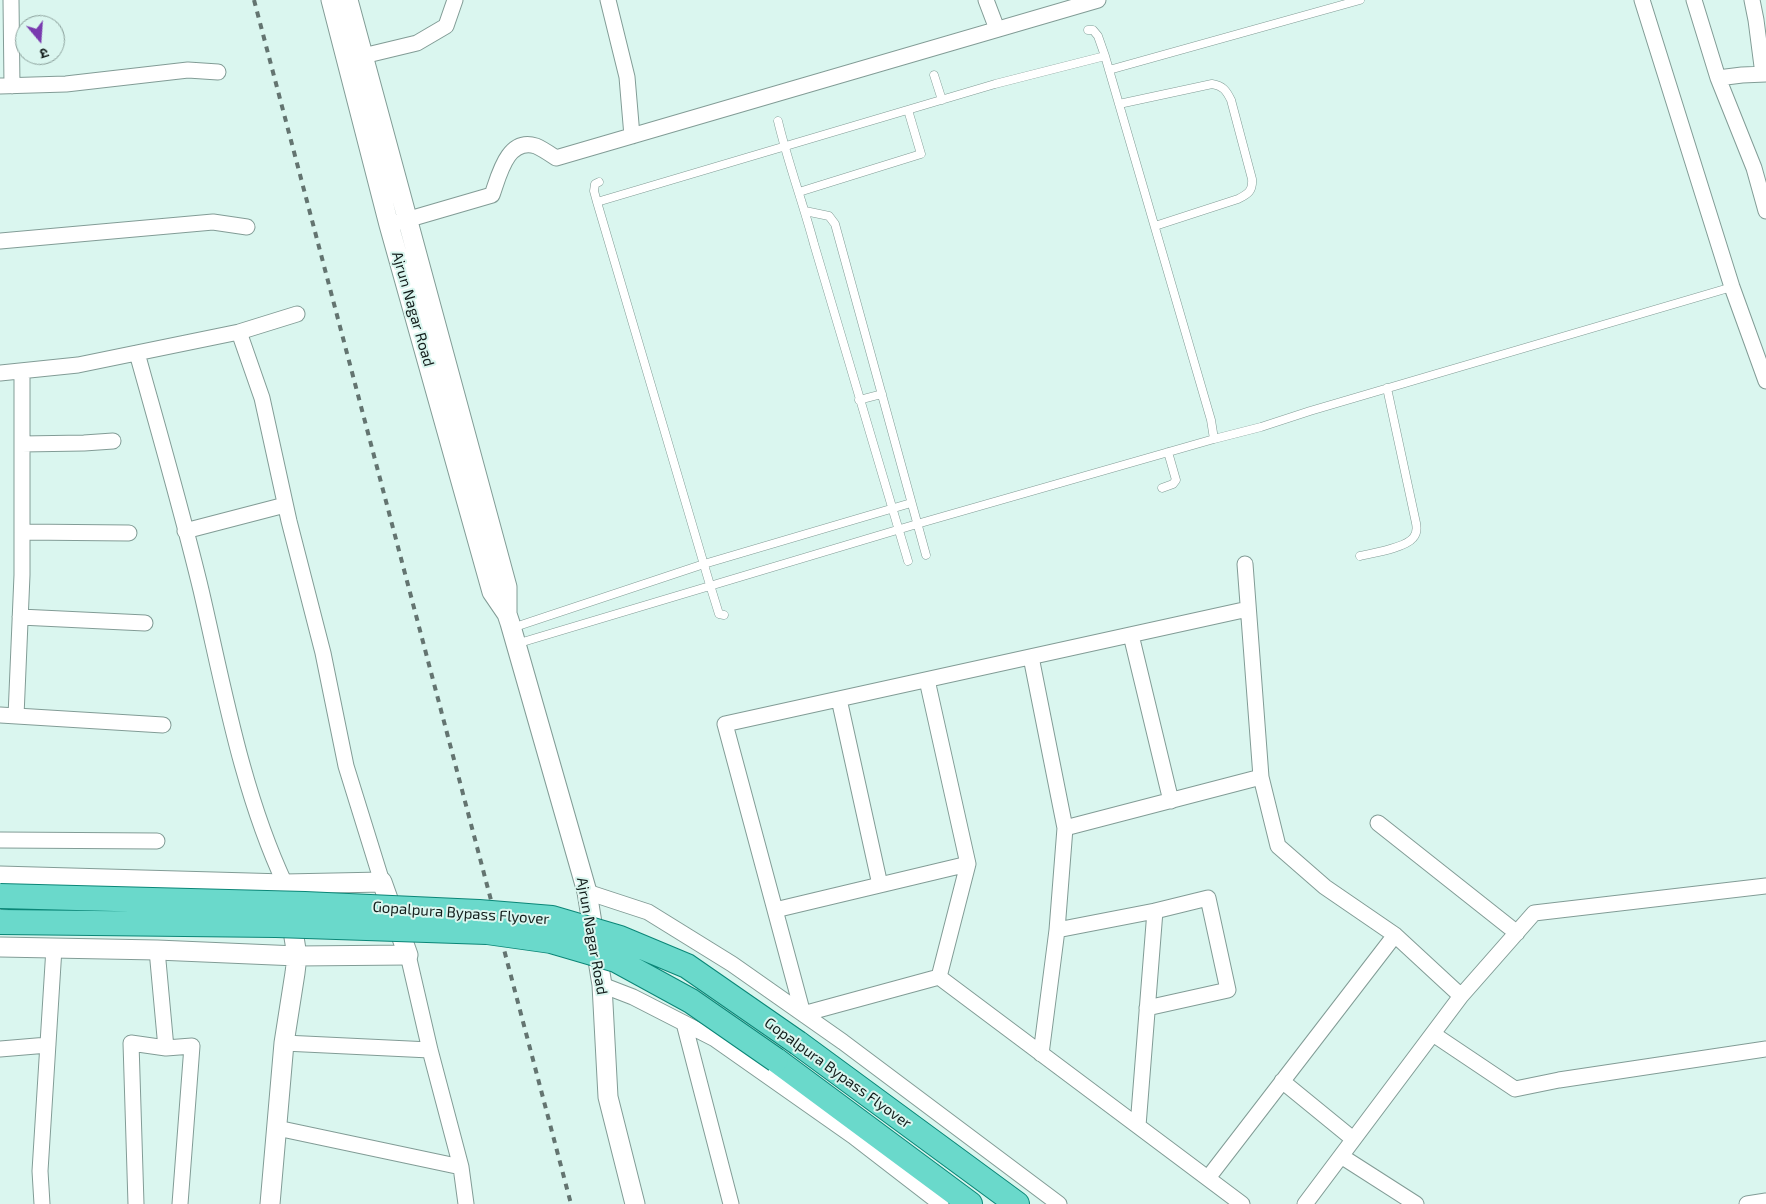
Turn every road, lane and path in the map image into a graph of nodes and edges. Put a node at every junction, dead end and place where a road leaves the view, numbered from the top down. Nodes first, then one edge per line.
1 (11, 0) edge
2 (330, 0) edge
3 (348, 0) edge
4 (455, 0) edge
5 (608, 0) edge
6 (986, 0) edge
7 (1098, 0) edge
8 (1360, 0) edge
9 (1642, 0) edge
10 (1694, 0) edge
11 (1752, 0) edge
12 (997, 29) junction
13 (1088, 30) dead end
14 (363, 56) junction
15 (1105, 56) junction
16 (1109, 70) junction
17 (218, 72) dead end
18 (1764, 74) edge
19 (934, 75) dead end
20 (1718, 78) junction
21 (6, 86) edge
22 (942, 100) junction
23 (1119, 104) junction
24 (908, 110) junction
25 (778, 121) dead end
26 (632, 136) junction
27 (784, 147) junction
28 (599, 182) dead end
29 (799, 192) junction
30 (597, 202) junction
31 (805, 211) junction
32 (1766, 211) edge
33 (408, 220) junction
34 (389, 225) junction
35 (1155, 226) junction
36 (247, 227) dead end
37 (0, 241) edge
38 (1732, 287) junction
39 (298, 314) dead end
40 (240, 332) junction
41 (137, 353) junction
42 (22, 371) junction
43 (0, 373) edge
44 (1766, 381) edge
45 (1387, 388) junction
46 (882, 394) junction
47 (859, 400) junction
48 (1214, 439) junction
49 (113, 441) dead end
50 (22, 444) junction
51 (1168, 452) junction
52 (1162, 488) dead end
53 (911, 503) junction
54 (285, 505) junction
55 (893, 509) junction
56 (917, 524) junction
57 (898, 530) junction
58 (185, 531) junction
59 (22, 532) junction
60 (129, 534) dead end
61 (926, 555) dead end
62 (1360, 556) dead end
63 (908, 561) dead end
64 (704, 564) junction
65 (1245, 564) dead end
66 (710, 585) junction
67 (1248, 609) junction
68 (724, 615) dead end
69 (20, 617) junction
70 (145, 623) dead end
71 (511, 629) junction
72 (1131, 635) junction
73 (1031, 657) junction
74 (927, 680) junction
75 (838, 699) junction
76 (0, 715) edge
77 (16, 716) junction
78 (163, 725) dead end
79 (1261, 777) junction
80 (1171, 801) junction
81 (1378, 823) dead end
82 (1065, 828) junction
83 (0, 840) edge
84 (157, 841) dead end
85 (968, 864) junction
86 (0, 876) edge
87 (382, 882) junction
88 (285, 884) junction
89 (880, 885) junction
90 (1766, 886) edge
91 (587, 892) junction
92 (0, 896) edge
93 (776, 910) junction
94 (1155, 912) junction
95 (0, 922) edge
96 (1057, 930) junction
97 (1517, 933) junction
98 (1395, 935) junction
99 (0, 947) edge
100 (54, 948) junction
101 (158, 950) junction
102 (408, 955) junction
103 (296, 956) junction
104 (939, 977) junction
105 (602, 985) junction
106 (1461, 996) junction
107 (1147, 1008) junction
108 (804, 1014) junction
109 (684, 1023) junction
110 (1433, 1034) junction
111 (284, 1043) junction
112 (48, 1045) junction
113 (166, 1048) junction
114 (1766, 1049) edge
115 (0, 1050) edge
116 (430, 1050) junction
117 (1041, 1054) junction
118 (1282, 1081) junction
119 (1138, 1126) junction
120 (277, 1128) junction
121 (1354, 1139) junction
122 (1341, 1156) junction
123 (460, 1167) junction
124 (1208, 1178) junction
125 (1766, 1201) edge
126 (42, 1204) edge
127 (136, 1204) edge
128 (180, 1204) edge
129 (270, 1204) edge
130 (466, 1204) edge
131 (635, 1204) edge
132 (731, 1204) edge
133 (942, 1204) edge
134 (970, 1204) edge
135 (1017, 1204) edge
136 (1059, 1204) edge
137 (1242, 1204) edge
138 (1305, 1204) edge
139 (1416, 1204) edge
140 (1747, 1204) edge

1 - 21 street
2 - 34 street, Ajrun Nagar Road
3 - 14 street, Ajrun Nagar Road
4 - 14 street
5 - 26 street
6 - 12 street
7 - 12 street
8 - 16 lane
9 - 38 street
10 - 20 street
11 - 18 street
12 - 26 street
13 - 15 lane
14 - 33 street, Ajrun Nagar Road
15 - 16 lane
15 - 22 lane
16 - 23 lane
17 - 21 street
18 - 20 street
19 - 22 lane
20 - 32 street
22 - 24 lane
23 - 35 lane
23 - 35 lane
24 - 27 lane
24 - 29 lane
25 - 27 lane
26 - 33 street
27 - 29 lane
27 - 30 lane
28 - 30 lane
29 - 31 lane
30 - 64 lane
31 - 46 lane
31 - 47 lane
33 - 34 street
33 - 71 street, Ajrun Nagar Road
34 - 71 street, Ajrun Nagar Road
35 - 48 lane
36 - 37 street
38 - 44 street
38 - 45 lane
39 - 40 street
40 - 41 street
40 - 54 street
41 - 42 street
41 - 58 street
42 - 43 street
42 - 50 street
45 - 48 lane
45 - 62 lane
46 - 47 lane
46 - 53 lane
47 - 55 lane
48 - 51 lane
49 - 50 street
50 - 59 street
51 - 52 lane
51 - 56 lane
53 - 55 lane
53 - 56 lane
54 - 58 street
54 - 87 street
55 - 57 lane
55 - 64 lane
56 - 57 lane
56 - 61 lane
57 - 63 lane
57 - 66 lane
58 - 88 street
59 - 60 street
59 - 69 street
64 - 66 lane
64 - 71 lane
65 - 67 street
66 - 68 lane
66 - 71 lane
67 - 72 street
67 - 79 street
69 - 70 street
69 - 77 street
71 - 91 street, Ajrun Nagar Road
72 - 73 street
72 - 80 street
73 - 74 street
73 - 82 street
74 - 75 street
74 - 85 street
75 - 89 street
75 - 93 street
76 - 77 street
77 - 78 street
79 - 80 street
79 - 98 street
80 - 82 street
81 - 97 street
82 - 96 street
83 - 84 street
85 - 89 street
85 - 104 street
86 - 88 street
87 - 88 street
87 - 102 street
88 - 103 street
89 - 93 street
90 - 97 street
91 - 105 street, Ajrun Nagar Road
91 - 108 street
92 - 135 main road, Gopalpura Bypass Flyover, bridge
93 - 108 street
94 - 96 street
94 - 107 street
94 - 107 street
95 - 134 main road, Gopalpura Bypass Flyover, bridge
96 - 117 street
97 - 106 street
98 - 106 street
98 - 118 street
99 - 100 street
100 - 101 street
100 - 112 street
101 - 103 street
101 - 113 street
102 - 103 street
102 - 116 street
103 - 111 street
104 - 108 street
104 - 117 street
105 - 109 street
105 - 131 street, Ajrun Nagar Road
106 - 110 street
107 - 119 street
108 - 136 street
109 - 132 street
109 - 133 street
110 - 114 street
110 - 121 street
111 - 116 street
111 - 120 street
112 - 115 street
112 - 126 street
113 - 127 street
113 - 128 street
116 - 123 street
117 - 119 street
118 - 121 street
118 - 124 street
119 - 124 street
120 - 123 street
120 - 129 street
121 - 122 street
122 - 138 street
122 - 139 street
123 - 130 street
124 - 137 street
125 - 140 street

